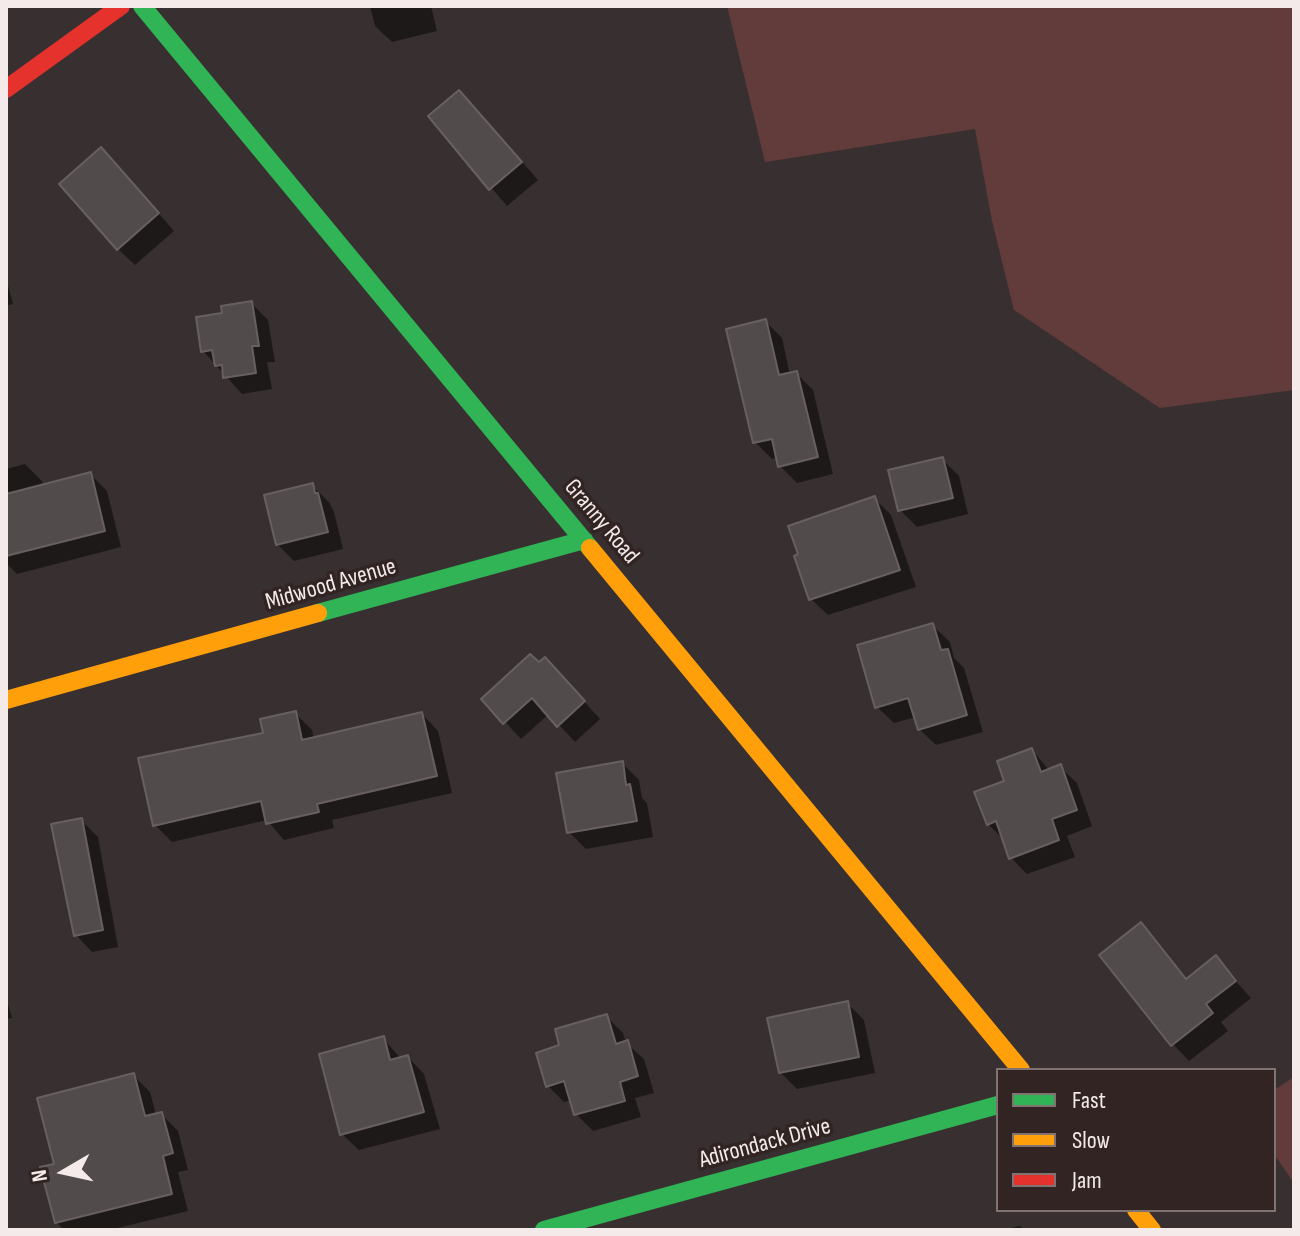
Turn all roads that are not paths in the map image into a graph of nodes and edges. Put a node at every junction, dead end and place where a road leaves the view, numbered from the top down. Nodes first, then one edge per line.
1 (121, 6) edge
2 (142, 6) edge
3 (6, 89) edge
4 (584, 540) junction
5 (6, 700) edge
6 (1019, 1068) edge
7 (996, 1106) edge
8 (1138, 1212) edge
9 (544, 1230) edge
10 (1152, 1230) edge

1 - 3 street
2 - 4 street, Granny Road
4 - 5 street, Midwood Avenue
4 - 6 street, Granny Road
7 - 9 street, Adirondack Drive
8 - 10 street

